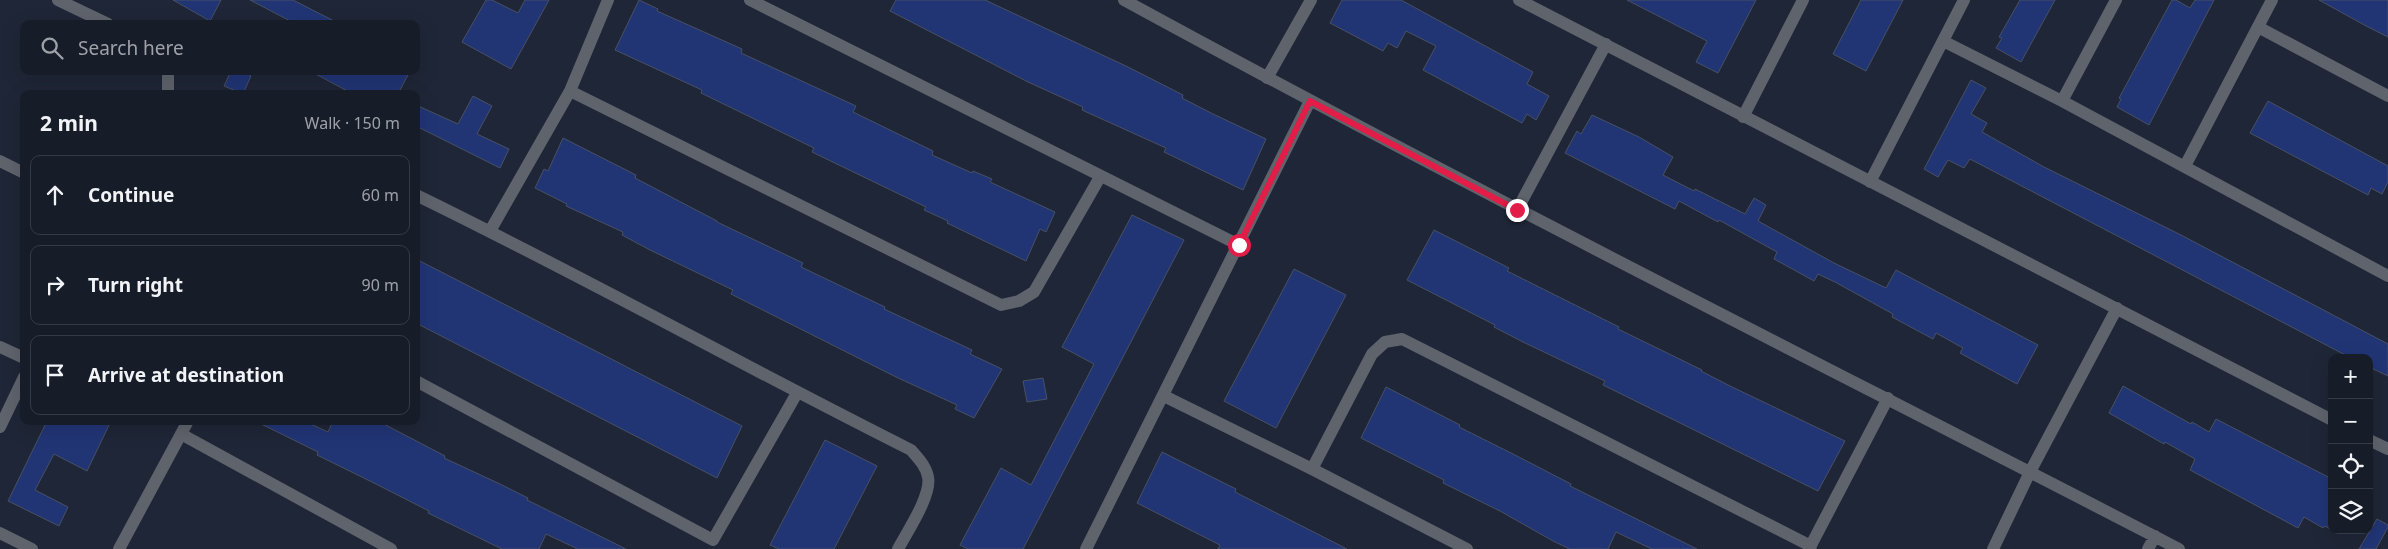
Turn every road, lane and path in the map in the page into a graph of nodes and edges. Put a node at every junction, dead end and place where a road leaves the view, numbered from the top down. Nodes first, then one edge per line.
1 (58, 0) edge
2 (608, 0) edge
3 (750, 0) edge
4 (1124, 0) edge
5 (1311, 0) edge
6 (1519, 0) edge
7 (1803, 0) edge
8 (1964, 0) edge
9 (2116, 0) edge
10 (2272, 0) edge
11 (100, 20) edge
12 (2258, 27) junction
13 (1943, 41) junction
14 (1606, 44) junction
15 (168, 75) edge
16 (1267, 78) junction
17 (168, 90) edge
18 (570, 91) junction
19 (2388, 96) edge
20 (1310, 101) junction
21 (2062, 101) junction
22 (1743, 117) junction
23 (0, 161) edge
24 (2185, 166) junction
25 (20, 171) edge
26 (1100, 177) junction
27 (1870, 182) junction
28 (420, 197) edge
29 (1517, 210) junction
30 (490, 231) junction
31 (1239, 245) junction
32 (2388, 276) edge
33 (2117, 308) junction
34 (0, 347) edge
35 (20, 356) edge
36 (420, 383) edge
37 (20, 385) edge
38 (797, 393) junction
39 (1164, 396) junction
40 (1888, 398) junction
41 (2328, 418) edge
42 (186, 425) edge
43 (0, 427) edge
44 (181, 434) junction
45 (2373, 442) edge
46 (2388, 450) edge
47 (1312, 469) junction
48 (2030, 472) junction
49 (0, 533) edge
50 (2155, 536) junction
51 (711, 544) edge
52 (1810, 547) edge
53 (1089, 548) edge
54 (32, 549) edge
55 (119, 549) edge
56 (391, 549) edge
57 (898, 549) edge
58 (1467, 549) edge
59 (1993, 549) edge
60 (2148, 549) edge
61 (2179, 549) edge

1 - 11 street
2 - 18 street
3 - 26 street
4 - 16 street
5 - 16 street
6 - 14 street
7 - 22 street
8 - 13 street
9 - 21 street
10 - 12 street
12 - 19 street
12 - 24 street
13 - 21 street
13 - 27 street
14 - 22 street
14 - 29 street
15 - 17 street
16 - 20 street
18 - 26 street
18 - 30 street
20 - 29 street
20 - 31 street
21 - 24 street
22 - 27 street
23 - 25 street
24 - 32 street
26 - 31 street
27 - 33 street
28 - 30 street
29 - 40 street
30 - 38 street
31 - 39 street
33 - 41 street
33 - 48 street
34 - 35 street
36 - 51 street
37 - 43 street
38 - 51 street
38 - 57 street
39 - 47 street
39 - 53 street
40 - 48 street
40 - 52 street
42 - 44 street
44 - 55 street
44 - 56 street
45 - 46 street
47 - 52 street
47 - 58 street
48 - 50 street
48 - 59 street
49 - 54 street
50 - 60 street
50 - 61 street

